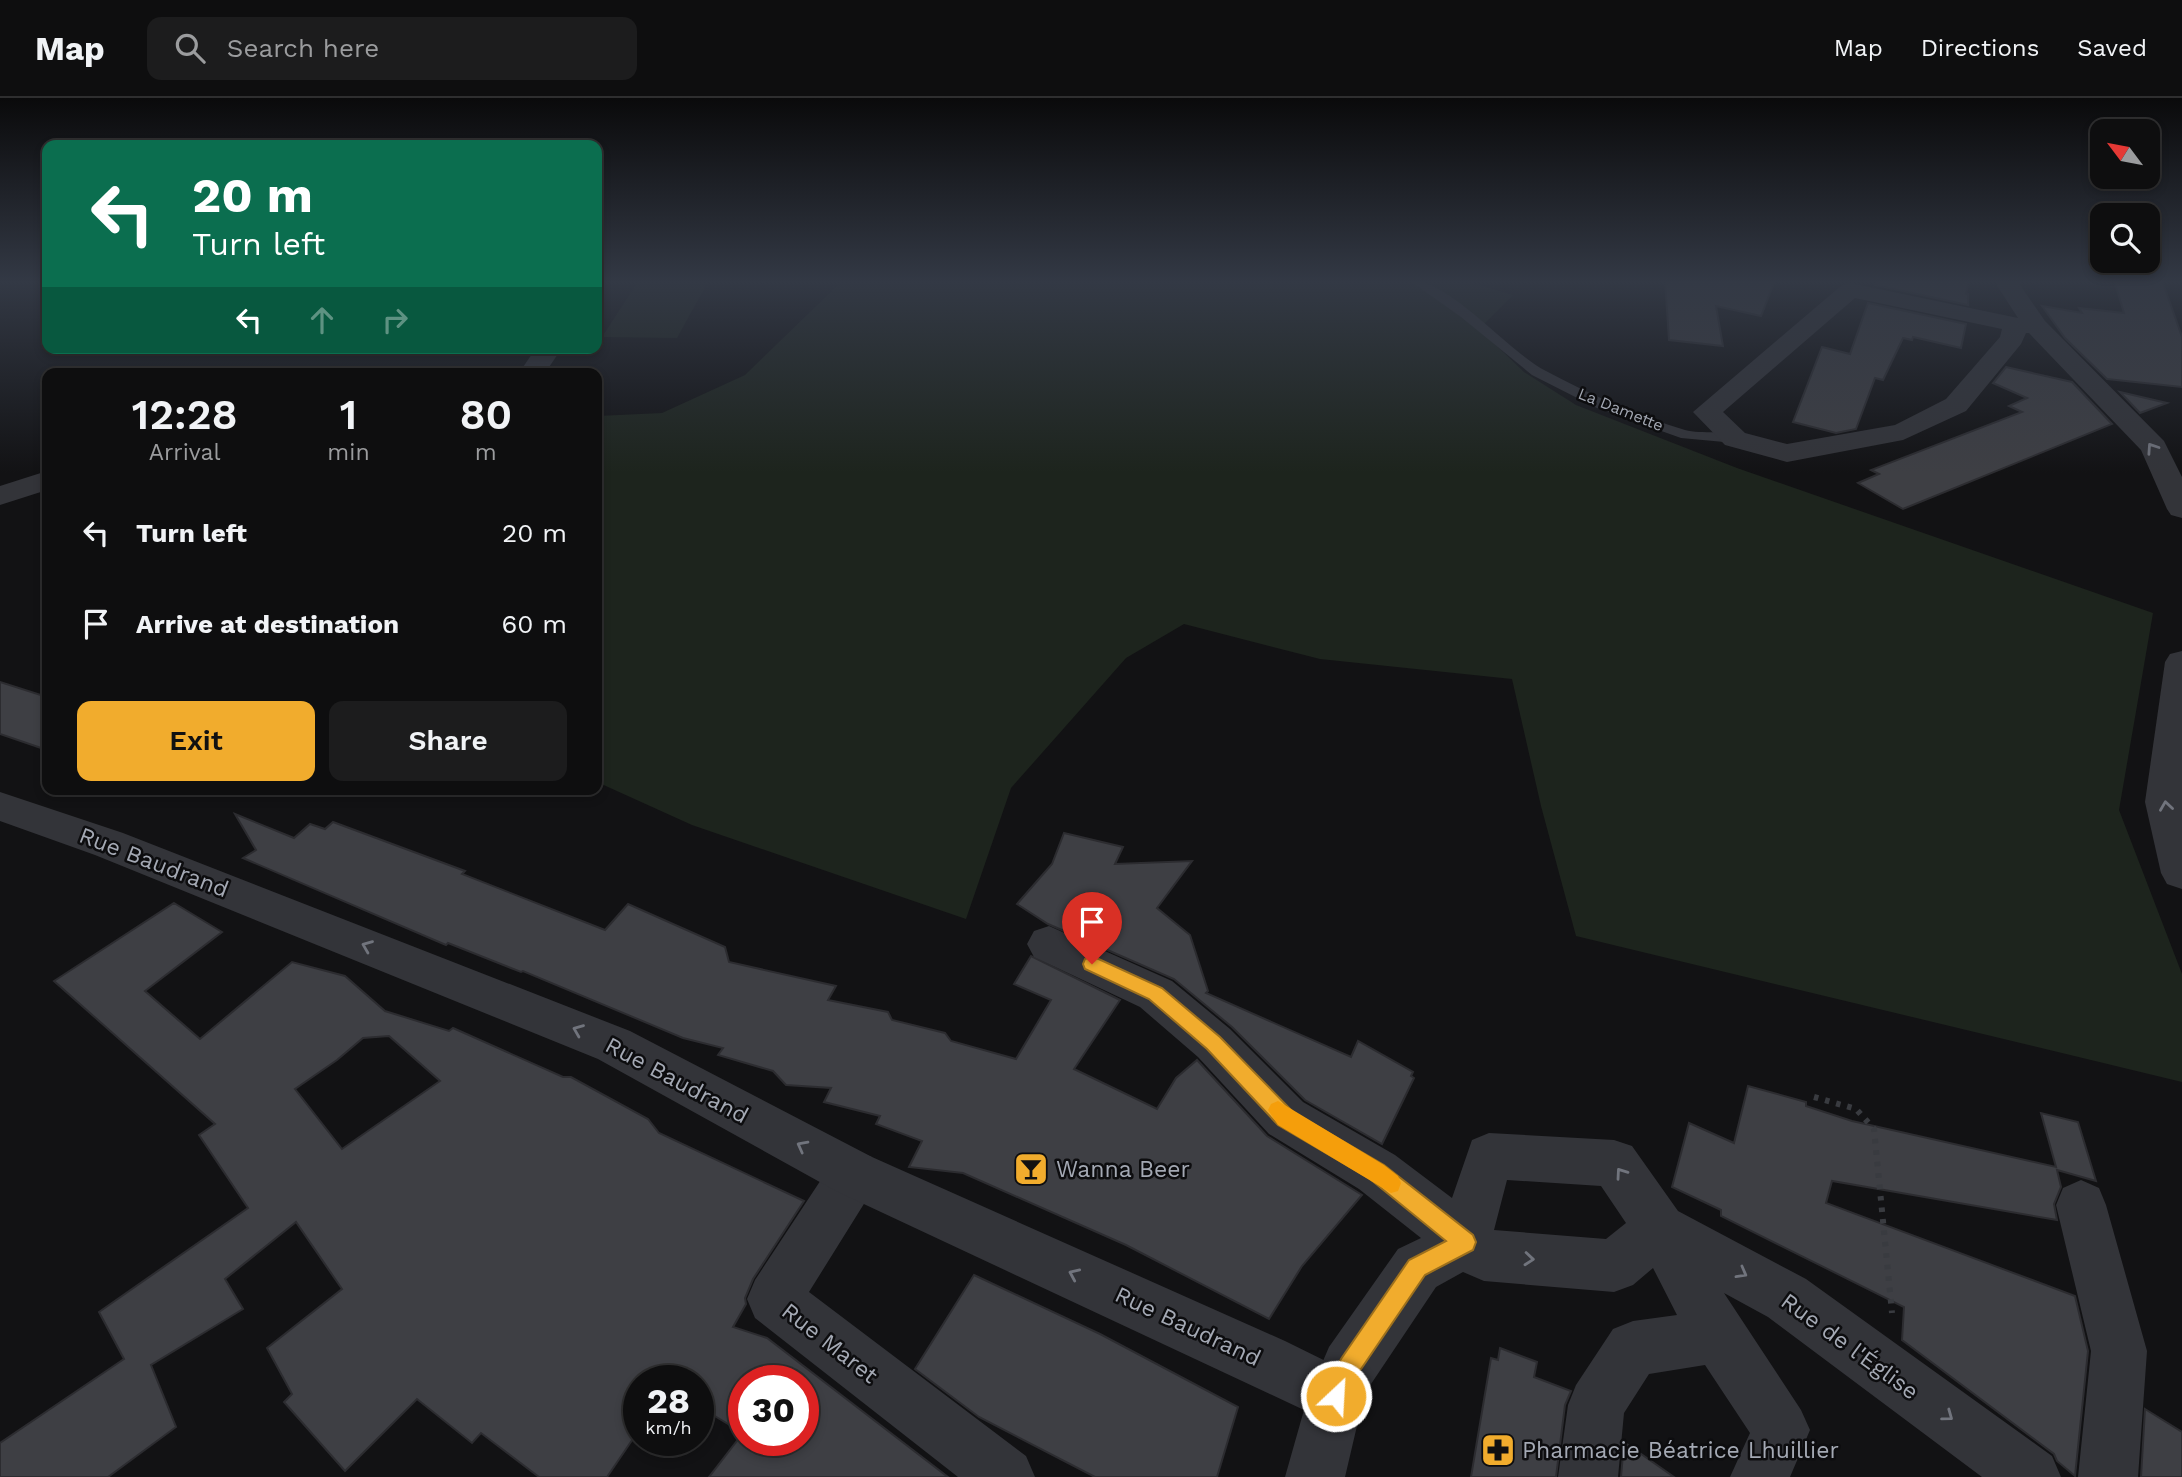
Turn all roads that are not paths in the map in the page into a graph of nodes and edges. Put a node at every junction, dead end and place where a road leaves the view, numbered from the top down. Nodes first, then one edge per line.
1 (1503, 344) edge
2 (1784, 344) edge
3 (2007, 344) edge
4 (2046, 344) edge
5 (1735, 439) junction
6 (42, 482) edge
7 (0, 496) edge
8 (2182, 509) edge
9 (2182, 662) edge
10 (0, 806) edge
11 (2182, 873) edge
12 (1049, 944) dead end
13 (854, 1174) junction
14 (2081, 1205) dead end
15 (1660, 1229) junction
16 (1465, 1242) junction
17 (1718, 1336) junction
18 (1336, 1396) junction
19 (1005, 1477) edge
20 (1315, 1477) edge
21 (1588, 1477) edge
22 (1760, 1477) edge
23 (2031, 1477) edge
24 (2108, 1477) edge

1 - 5 lane, La Damette
2 - 5 street, La Damette
3 - 5 street, La Damette
8 -> 4 street
6 - 7 street
11 -> 9 street
13 -> 10 street, Rue Baudrand
12 - 16 street
18 -> 13 street, Rue Baudrand
13 - 19 street, Rue Maret
14 - 24 street
16 -> 15 street
15 -> 16 street
15 - 17 street
15 -> 23 street, Rue de l'Église
16 - 18 street
17 - 21 street
17 - 22 street
18 - 20 street

